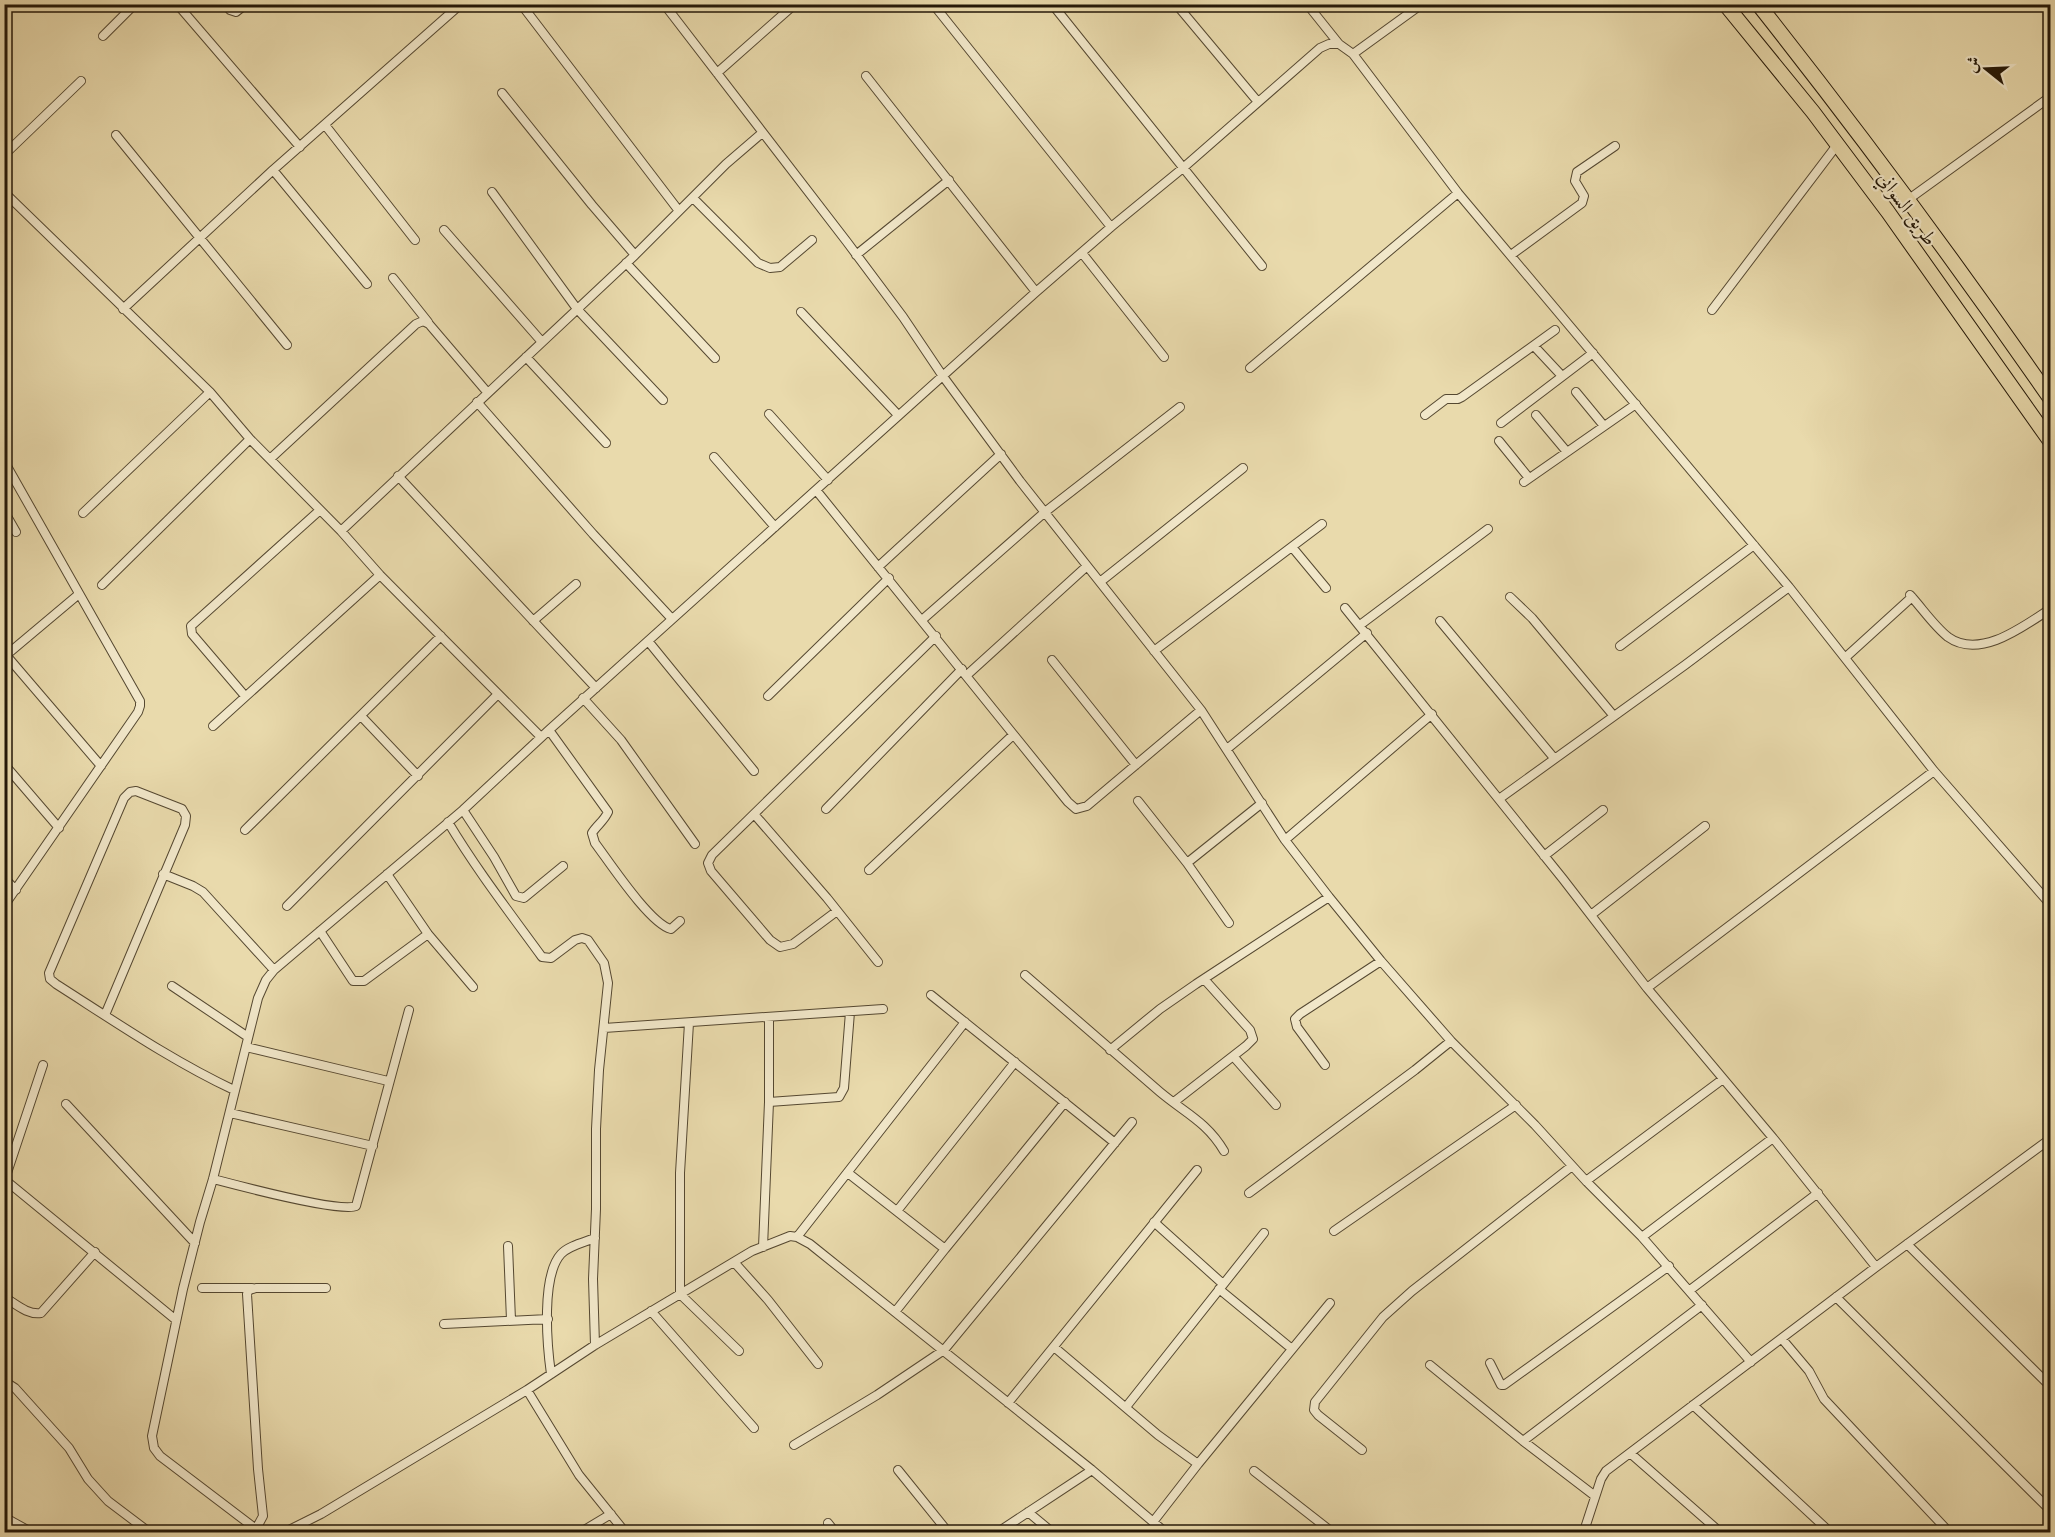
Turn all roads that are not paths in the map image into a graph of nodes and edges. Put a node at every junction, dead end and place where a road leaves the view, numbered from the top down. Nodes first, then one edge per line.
1 (135, 4) edge
2 (177, 4) edge
3 (225, 4) edge
4 (246, 4) edge
5 (461, 4) edge
6 (521, 4) edge
7 (795, 4) edge
8 (933, 4) edge
9 (1052, 4) edge
10 (1176, 4) edge
11 (1307, 4) edge
12 (1422, 4) edge
13 (1725, 4) edge
14 (1758, 4) edge
15 (668, 6) edge
16 (103, 36) dead end
17 (1339, 44) junction
18 (1353, 54) junction
19 (717, 73) junction
20 (866, 76) dead end
21 (81, 81) dead end
22 (502, 93) dead end
23 (2050, 98) edge
24 (1258, 102) junction
25 (325, 125) junction
26 (762, 133) junction
27 (116, 135) dead end
28 (1837, 145) junction
29 (1615, 146) dead end
30 (300, 147) junction
31 (4, 155) edge
32 (1184, 168) junction
33 (273, 170) junction
34 (949, 180) junction
35 (4, 192) edge
36 (492, 192) dead end
37 (1458, 193) junction
38 (693, 198) junction
39 (1909, 199) junction
40 (680, 211) junction
41 (1111, 227) junction
42 (444, 230) dead end
43 (200, 239) junction
44 (415, 240) dead end
45 (812, 240) dead end
46 (1082, 253) junction
47 (635, 255) junction
48 (856, 255) junction
49 (1511, 255) junction
50 (626, 263) junction
51 (1262, 266) dead end
52 (393, 278) dead end
53 (368, 284) dead end
54 (1036, 292) junction
55 (123, 309) junction
56 (577, 309) junction
57 (1712, 310) dead end
58 (801, 312) dead end
59 (429, 324) junction
60 (1554, 330) dead end
61 (542, 342) junction
62 (287, 345) dead end
63 (1534, 346) junction
64 (1593, 353) junction
65 (526, 357) junction
66 (1164, 357) dead end
67 (715, 358) dead end
68 (1250, 368) dead end
69 (942, 375) junction
70 (1562, 376) junction
71 (210, 392) junction
72 (488, 392) junction
73 (1576, 392) dead end
74 (2050, 398) edge
75 (663, 400) dead end
76 (477, 402) junction
77 (1636, 404) junction
78 (1180, 407) dead end
79 (769, 414) dead end
80 (898, 415) junction
81 (1425, 415) dead end
82 (1536, 415) dead end
83 (1501, 423) dead end
84 (1604, 426) junction
85 (250, 439) junction
86 (1499, 441) dead end
87 (2050, 441) edge
88 (606, 443) dead end
89 (1566, 452) junction
90 (1001, 454) junction
91 (714, 457) dead end
92 (270, 459) junction
93 (4, 461) edge
94 (1243, 468) dead end
95 (398, 476) junction
96 (828, 480) junction
97 (816, 490) junction
98 (320, 510) junction
99 (4, 511) edge
100 (1045, 512) junction
101 (83, 513) dead end
102 (1322, 524) dead end
103 (776, 527) junction
104 (1488, 529) dead end
105 (341, 531) junction
106 (16, 532) dead end
107 (1754, 545) junction
108 (1292, 547) junction
109 (1087, 566) junction
110 (878, 567) junction
111 (380, 575) junction
112 (888, 578) junction
113 (1100, 582) junction
114 (576, 584) dead end
115 (102, 585) dead end
116 (1789, 587) junction
117 (1326, 588) dead end
118 (79, 594) junction
119 (1510, 597) dead end
120 (1345, 608) dead end
121 (2050, 609) edge
122 (672, 619) junction
123 (922, 620) junction
124 (533, 621) junction
125 (1440, 621) dead end
126 (1360, 625) junction
127 (1367, 633) junction
128 (441, 636) junction
129 (936, 636) junction
130 (648, 641) junction
131 (1620, 646) dead end
132 (1154, 651) junction
133 (5, 656) edge
134 (1846, 657) junction
135 (1052, 660) dead end
136 (964, 672) junction
137 (596, 688) junction
138 (498, 694) junction
139 (245, 696) junction
140 (768, 696) dead end
141 (583, 698) junction
142 (1201, 710) junction
143 (1432, 714) junction
144 (361, 716) junction
145 (1613, 716) junction
146 (213, 726) dead end
147 (549, 730) junction
148 (1012, 735) junction
149 (541, 737) junction
150 (1227, 749) junction
151 (1554, 758) junction
152 (4, 764) edge
153 (1136, 765) junction
154 (101, 766) junction
155 (754, 771) dead end
156 (1934, 771) junction
157 (418, 776) junction
158 (1499, 799) junction
159 (1137, 801) dead end
160 (1262, 804) junction
161 (826, 809) dead end
162 (463, 810) junction
163 (1604, 810) dead end
164 (754, 814) junction
165 (448, 822) junction
166 (1705, 826) dead end
167 (59, 828) junction
168 (245, 830) dead end
169 (1285, 840) junction
170 (695, 844) dead end
171 (1544, 856) junction
172 (1187, 863) junction
173 (563, 866) dead end
174 (869, 870) dead end
175 (163, 874) junction
176 (387, 874) junction
177 (4, 878) edge
178 (16, 890) junction
179 (1329, 897) junction
180 (2050, 904) edge
181 (4, 906) edge
182 (287, 906) dead end
183 (837, 911) junction
184 (1591, 915) junction
185 (680, 921) dead end
186 (1229, 923) dead end
187 (321, 931) junction
188 (428, 934) junction
189 (1380, 961) junction
190 (878, 962) dead end
191 (273, 970) junction
192 (1025, 975) dead end
193 (1204, 979) junction
194 (172, 986) dead end
195 (473, 987) dead end
196 (1647, 988) junction
197 (931, 995) dead end
198 (883, 1009) dead end
199 (409, 1010) dead end
200 (850, 1012) junction
201 (105, 1016) junction
202 (769, 1018) junction
203 (965, 1022) junction
204 (689, 1023) junction
205 (604, 1028) junction
206 (248, 1037) junction
207 (1451, 1041) junction
208 (246, 1047) junction
209 (1110, 1050) junction
210 (1233, 1056) junction
211 (1015, 1062) junction
212 (43, 1065) dead end
213 (1325, 1065) dead end
214 (1723, 1079) junction
215 (388, 1081) junction
216 (234, 1090) junction
217 (769, 1102) junction
218 (1065, 1102) junction
219 (1174, 1102) junction
220 (66, 1104) dead end
221 (1276, 1105) dead end
222 (1516, 1105) junction
223 (230, 1113) junction
224 (1132, 1122) dead end
225 (1773, 1138) junction
226 (2050, 1139) edge
227 (1115, 1143) junction
228 (373, 1146) junction
229 (1224, 1151) dead end
230 (1572, 1166) junction
231 (1197, 1170) dead end
232 (848, 1173) junction
233 (5, 1179) edge
234 (213, 1179) junction
235 (1586, 1180) junction
236 (1250, 1193) dead end
237 (1818, 1193) junction
238 (897, 1211) junction
239 (1154, 1222) junction
240 (1334, 1231) dead end
241 (1264, 1233) dead end
242 (797, 1237) junction
243 (1642, 1237) junction
244 (595, 1238) junction
245 (195, 1243) junction
246 (1907, 1244) junction
247 (508, 1246) dead end
248 (763, 1247) junction
249 (945, 1249) junction
250 (95, 1252) junction
251 (734, 1262) junction
252 (1669, 1266) junction
253 (1876, 1267) junction
254 (1221, 1287) junction
255 (202, 1288) dead end
256 (256, 1288) junction
257 (326, 1288) dead end
258 (1690, 1290) junction
259 (680, 1294) junction
260 (4, 1297) edge
261 (1836, 1297) junction
262 (1330, 1303) dead end
263 (1702, 1305) junction
264 (651, 1311) junction
265 (896, 1312) junction
266 (548, 1319) junction
267 (176, 1320) junction
268 (511, 1320) junction
269 (444, 1324) dead end
270 (1782, 1339) junction
271 (595, 1345) junction
272 (1054, 1347) junction
273 (1292, 1349) junction
274 (944, 1350) junction
275 (739, 1352) dead end
276 (1751, 1362) junction
277 (1490, 1363) dead end
278 (818, 1364) dead end
279 (1430, 1365) dead end
280 (551, 1374) junction
281 (4, 1381) edge
282 (2050, 1386) edge
283 (527, 1390) junction
284 (1008, 1403) junction
285 (1693, 1405) junction
286 (1126, 1407) junction
287 (754, 1428) dead end
288 (1523, 1441) junction
289 (794, 1445) dead end
290 (1362, 1450) dead end
291 (1630, 1453) junction
292 (1198, 1464) junction
293 (898, 1470) dead end
294 (1092, 1470) junction
295 (1254, 1471) dead end
296 (1595, 1496) junction
297 (2050, 1510) edge
298 (1028, 1512) junction
299 (611, 1514) junction
300 (4, 1517) edge
301 (1153, 1522) junction
302 (828, 1523) dead end
303 (258, 1531) edge
304 (1586, 1531) edge
305 (31, 1533) edge
306 (148, 1533) edge
307 (285, 1533) edge
308 (581, 1533) edge
309 (625, 1533) edge
310 (835, 1533) edge
311 (948, 1533) edge
312 (998, 1533) edge
313 (1052, 1533) edge
314 (1165, 1533) edge
315 (1332, 1533) edge
316 (1720, 1533) edge
317 (1830, 1533) edge
318 (1949, 1533) edge

1 - 16 street
2 - 30 street
3 - 4 street
5 - 25 street
6 - 40 street
7 - 19 street
8 - 41 street
9 - 32 street
10 - 24 street
11 - 17 street
12 - 18 street
13 - 28 highway, طريق السواني
14 - 39 highway, طريق السواني
15 - 19 street
17 - 18 street
17 - 24 street
18 - 37 street
19 - 26 street
20 - 34 street
21 - 31 street
22 - 47 street
23 - 39 street
24 - 32 street
25 - 30 street
25 - 44 street
26 - 38 street
26 - 48 street
27 - 43 street
28 - 57 street
28 - 87 highway, طريق السواني
29 - 49 street
30 - 33 street
32 - 41 street
32 - 51 street
33 - 43 street
33 - 53 street
34 - 48 street
34 - 54 street
35 - 55 street
36 - 56 street
37 - 49 street
37 - 68 street
38 - 40 street
38 - 45 street
39 - 74 highway, طريق السواني
40 - 47 street
41 - 46 street
42 - 61 street
43 - 55 street
43 - 62 street
46 - 54 street
46 - 66 street
47 - 50 street
48 - 69 street
49 - 64 street
50 - 56 street
50 - 67 street
52 - 59 street
54 - 69 street
55 - 71 street
56 - 61 street
56 - 75 street
58 - 80 street
59 - 72 street
59 - 92 street
60 - 63 street
61 - 65 street
63 - 70 street
63 - 81 street
64 - 70 street
64 - 77 street
65 - 72 street
65 - 88 street
69 - 80 street
69 - 90 street
70 - 83 street
71 - 85 street
71 - 101 street
72 - 76 street
73 - 84 street
76 - 95 street
76 - 122 street
77 - 84 street
77 - 107 street
78 - 100 street
79 - 96 street
80 - 96 street
82 - 89 street
84 - 89 street
85 - 92 street
85 - 115 street
86 - 89 street
90 - 100 street
90 - 110 street
91 - 103 street
92 - 98 street
93 - 118 street
94 - 113 street
95 - 105 street
95 - 124 street
96 - 97 street
97 - 103 street
97 - 110 street
98 - 105 street
98 - 139 street
99 - 106 street
100 - 109 street
100 - 123 street
102 - 108 street
103 - 122 street
104 - 126 street
105 - 111 street
107 - 116 street
107 - 131 street
108 - 117 street
108 - 132 street
109 - 113 street
109 - 136 street
110 - 112 street
111 - 128 street
111 - 139 street
112 - 123 street
112 - 140 street
113 - 132 street
114 - 124 street
116 - 134 street
116 - 145 street
118 - 133 street
118 - 154 street
119 - 145 street
120 - 126 street
121 - 134 street
122 - 130 street
123 - 129 street
124 - 137 street
125 - 151 street
126 - 127 street
127 - 143 street
127 - 150 street
128 - 138 street
128 - 144 street
129 - 136 street
129 - 164 street
130 - 137 street
130 - 155 street
132 - 142 street
133 - 154 street
134 - 156 street
135 - 153 street
136 - 148 street
136 - 161 street
137 - 141 street
138 - 149 street
138 - 157 street
139 - 146 street
141 - 147 street
141 - 170 street
142 - 150 street
142 - 153 street
143 - 158 street
143 - 169 street
144 - 157 street
144 - 168 street
145 - 151 street
147 - 149 street
147 - 185 street
148 - 153 street
148 - 174 street
149 - 162 street
150 - 160 street
151 - 158 street
152 - 167 street
154 - 167 street
156 - 180 street
156 - 196 street
157 - 182 street
158 - 171 street
159 - 172 street
160 - 169 street
160 - 172 street
162 - 165 street
162 - 173 street
163 - 171 street
164 - 183 street
164 - 183 street
165 - 176 street
165 - 205 street
166 - 184 street
167 - 178 street
169 - 179 street
171 - 184 street
172 - 186 street
175 - 191 street
175 - 201 street
175 - 201 street
176 - 187 street
176 - 188 street
177 - 178 street
178 - 181 street
179 - 189 street
179 - 193 street
183 - 190 street
184 - 196 street
187 - 188 street
187 - 191 street
188 - 195 street
189 - 207 street
189 - 213 street
191 - 206 street
192 - 209 street
193 - 209 street
193 - 210 street
194 - 206 street
196 - 214 street
197 - 203 street
198 - 200 street
199 - 215 street
200 - 202 street
200 - 217 street
201 - 216 street
202 - 204 street
202 - 217 street
203 - 211 street
203 - 232 street
204 - 205 street
204 - 259 street
205 - 244 street
206 - 208 street
207 - 222 street
207 - 236 street
208 - 215 street
208 - 216 street
209 - 219 street
210 - 219 street
210 - 221 street
211 - 218 street
211 - 238 street
212 - 233 street
214 - 225 street
214 - 235 street
215 - 228 street
216 - 223 street
217 - 248 street
218 - 227 street
218 - 249 street
219 - 229 street
220 - 245 street
222 - 230 street
222 - 240 street
223 - 228 street
223 - 234 street
224 - 227 street
225 - 237 street
225 - 243 street
226 - 246 street
227 - 274 street
228 - 234 street
230 - 235 street
230 - 290 street
231 - 239 street
232 - 238 street
232 - 242 street
233 - 250 street
234 - 245 street
235 - 243 street
237 - 253 street
237 - 258 street
238 - 249 street
239 - 254 street
239 - 272 street
241 - 254 street
242 - 248 street
242 - 265 street
243 - 252 street
244 - 266 street
244 - 271 street
245 - 267 street
246 - 253 street
246 - 282 street
247 - 268 street
248 - 251 street
249 - 265 street
250 - 260 street
250 - 267 street
251 - 259 street
251 - 278 street
252 - 258 street
252 - 277 street
253 - 261 street
254 - 273 street
254 - 286 street
255 - 256 street
256 - 257 street
256 - 303 street
258 - 263 street
259 - 264 street
259 - 275 street
261 - 270 street
261 - 297 street
262 - 273 street
263 - 276 street
263 - 288 street
264 - 271 street
264 - 287 street
265 - 274 street
266 - 268 street
266 - 280 street
267 - 303 street
268 - 269 street
270 - 276 street
270 - 318 street
271 - 280 street
272 - 284 street
272 - 286 street
273 - 292 street
274 - 284 street
274 - 289 street
276 - 285 street
279 - 288 street
280 - 283 street
281 - 306 street
283 - 299 street
283 - 307 street
284 - 294 street
285 - 291 street
285 - 317 street
286 - 292 street
288 - 296 street
291 - 296 street
291 - 316 street
292 - 301 street
293 - 311 street
294 - 298 street
294 - 301 street
295 - 315 street
296 - 304 street
298 - 312 street
298 - 313 street
299 - 308 street
299 - 309 street
300 - 305 street
301 - 314 street
302 - 310 street

